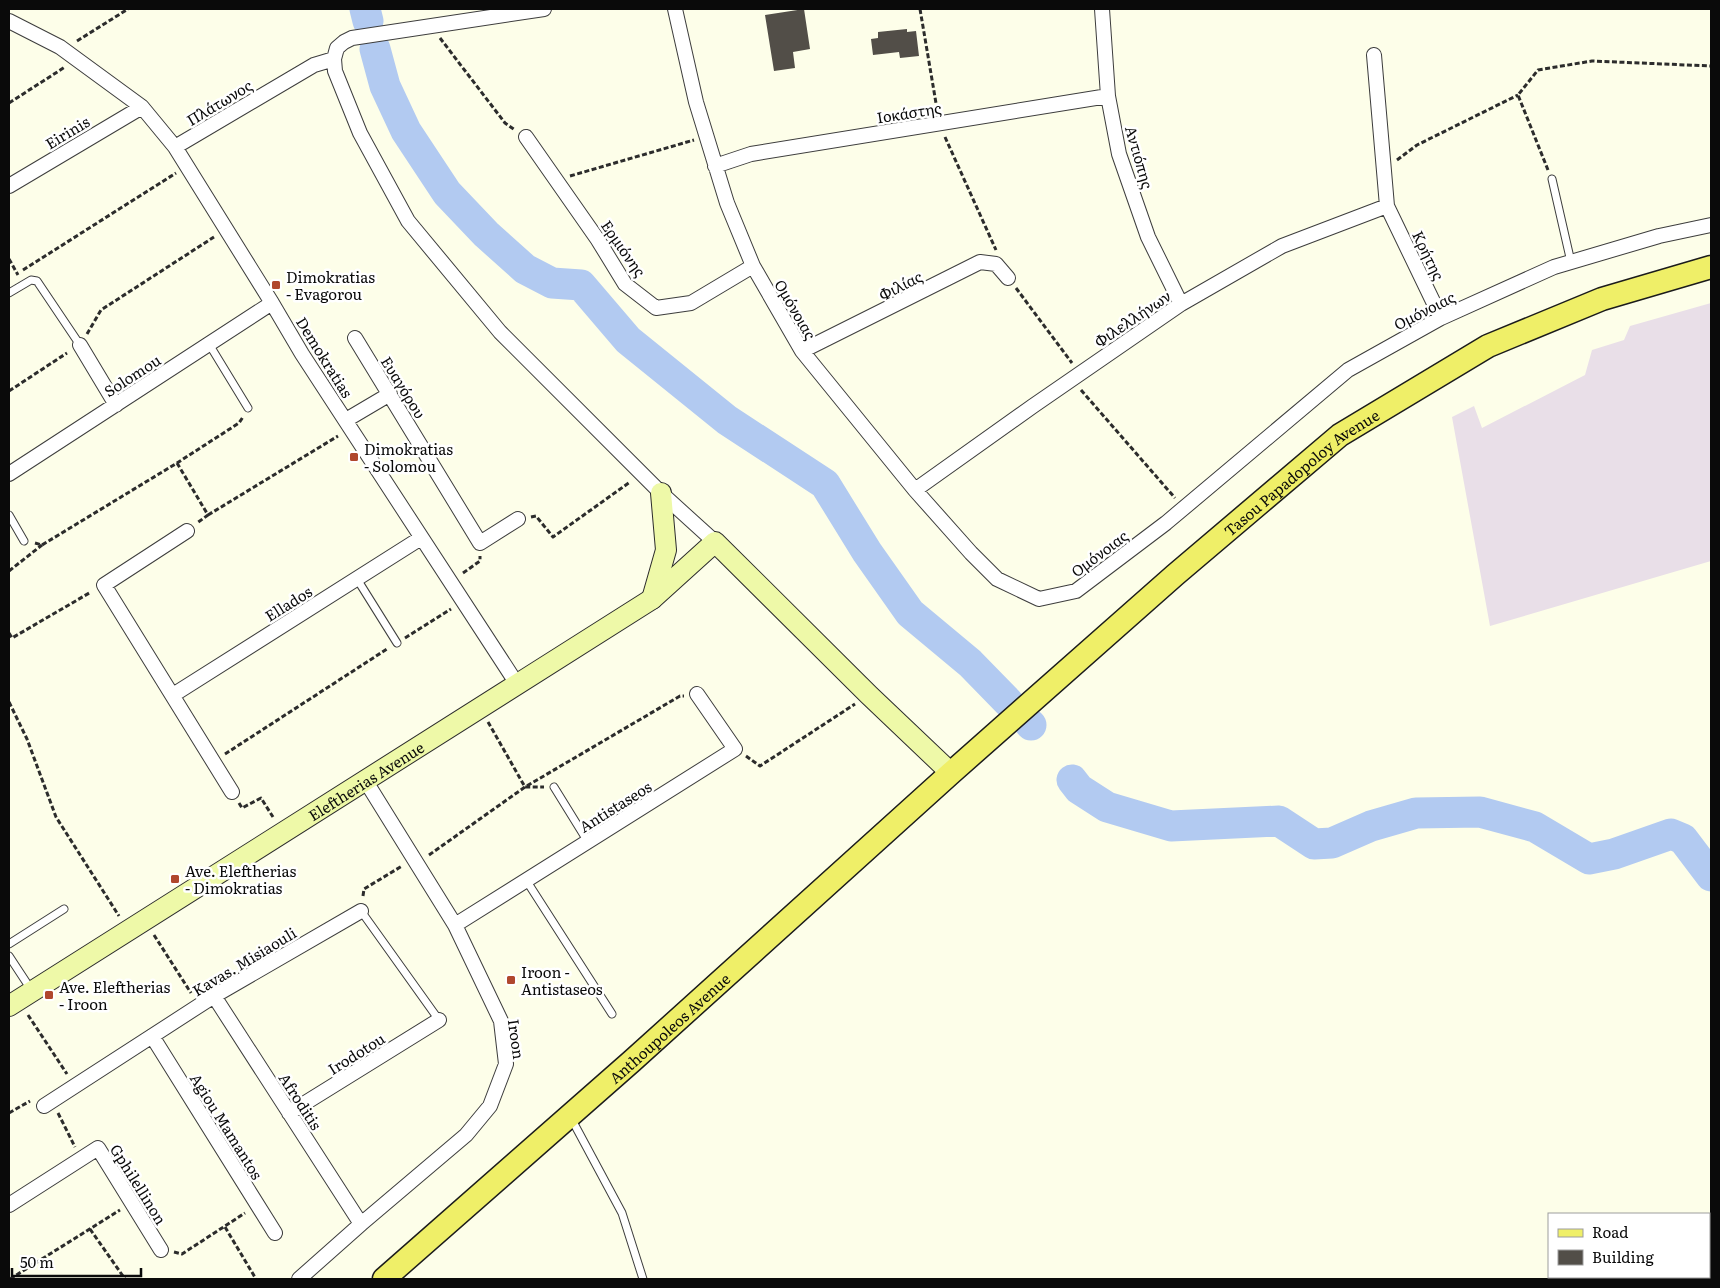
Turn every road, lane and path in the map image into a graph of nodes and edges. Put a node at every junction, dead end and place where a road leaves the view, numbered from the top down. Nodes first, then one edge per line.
1 (128, 9) edge
2 (544, 9) edge
3 (675, 9) edge
4 (920, 9) edge
5 (1102, 9) edge
6 (9, 21) edge
7 (431, 26) junction
8 (64, 50) junction
9 (335, 54) junction
10 (1374, 55) dead end
11 (77, 59) junction
12 (1711, 66) edge
13 (1108, 96) junction
14 (1518, 96) junction
15 (9, 104) edge
16 (142, 107) junction
17 (939, 123) junction
18 (706, 136) junction
19 (526, 137) joint
20 (176, 147) junction
21 (187, 166) junction
22 (716, 166) junction
23 (1384, 170) junction
24 (1552, 179) joint
25 (556, 180) junction
26 (9, 186) edge
27 (1387, 206) junction
28 (1711, 225) edge
29 (226, 229) junction
30 (996, 251) dead end
31 (9, 259) edge
32 (1571, 262) junction
33 (753, 266) junction
34 (1711, 267) edge
35 (17, 273) junction
36 (1008, 278) joint
37 (23, 285) junction
38 (9, 293) edge
39 (272, 303) junction
40 (1181, 304) junction
41 (1441, 318) junction
42 (355, 338) dead end
43 (209, 344) junction
44 (80, 345) junction
45 (802, 352) junction
46 (1076, 376) junction
47 (9, 391) edge
48 (390, 394) junction
49 (116, 404) junction
50 (248, 408) joint
51 (349, 424) junction
52 (177, 463) junction
53 (9, 474) edge
54 (642, 474) junction
55 (915, 490) junction
56 (661, 493) junction
57 (1184, 508) junction
58 (9, 515) edge
59 (208, 515) junction
60 (518, 519) joint
61 (187, 531) joint
62 (422, 538) junction
63 (24, 541) joint
64 (480, 542) junction
65 (715, 542) junction
66 (42, 544) junction
67 (9, 570) edge
68 (357, 579) junction
69 (450, 583) junction
70 (104, 585) junction
71 (652, 599) junction
72 (463, 601) junction
73 (9, 633) edge
74 (397, 643) junction
75 (518, 684) junction
76 (697, 694) joint
77 (869, 694) junction
78 (173, 695) junction
79 (9, 702) edge
80 (480, 708) junction
81 (735, 748) junction
82 (214, 761) junction
83 (951, 773) junction
84 (365, 780) junction
85 (525, 787) junction
86 (554, 787) joint
87 (232, 792) joint
88 (282, 833) junction
89 (588, 842) junction
90 (414, 861) junction
91 (526, 880) junction
92 (64, 909) dead end
93 (361, 911) junction
94 (137, 925) junction
95 (455, 925) junction
96 (9, 944) edge
97 (9, 956) edge
98 (214, 996) junction
99 (20, 999) edge
100 (199, 1006) junction
101 (612, 1014) dead end
102 (439, 1020) joint
103 (152, 1036) junction
104 (75, 1086) junction
105 (48, 1104) junction
106 (9, 1113) edge
107 (289, 1113) junction
108 (569, 1115) junction
109 (81, 1159) junction
110 (131, 1203) junction
111 (9, 1205) edge
112 (257, 1205) junction
113 (361, 1224) junction
114 (225, 1227) junction
115 (90, 1229) junction
116 (274, 1233) dead end
117 (161, 1250) joint
118 (10, 1279) edge
119 (125, 1279) edge
120 (256, 1279) edge
121 (299, 1279) edge
122 (384, 1279) edge
123 (643, 1279) edge

1 - 8 path
2 - 7 street, Πλάτωνος
3 - 18 street, Ομόνοιας
4 - 17 path
5 - 13 street, Αντιόπης
6 - 8 street, Demokratias
7 - 9 street, Πλάτωνος
7 - 19 path
8 - 11 street, Demokratias
9 - 20 street, Πλάτωνος
9 - 54 street
10 - 23 street
11 - 15 path
11 - 16 street, Demokratias
12 - 14 path
13 - 17 street, Ιοκάστης
13 - 40 street, Αντιόπης
14 - 23 path
14 - 24 path
16 - 20 street, Demokratias
16 - 26 street, Eirinis
17 - 22 street, Ιοκάστης
17 - 30 path
18 - 22 street, Ομόνοιας
18 - 25 path
19 - 25 street, Ερμιόνης
20 - 21 street, Demokratias
21 - 29 street, Demokratias
21 - 35 path
22 - 33 street, Ομόνοιας
23 - 27 street
24 - 32 lane
25 - 33 street, Ερμιόνης
27 - 40 street, Φιλελλήνων
27 - 41 street, Κρήτης
28 - 32 street, Ομόνοιας
29 - 39 street, Demokratias
29 - 44 path
31 - 35 path
32 - 41 street, Ομόνοιας
33 - 45 street, Ομόνοιας
34 - 83 main road, Tasou Papadopoloy Avenue
35 - 37 path
36 - 45 street, Φιλίας
36 - 46 path
37 - 38 lane
37 - 44 lane
39 - 43 street, Solomou
39 - 51 street, Demokratias
40 - 46 street, Φιλελλήνων
41 - 57 street, Ομόνοιας
42 - 48 street, Ευαγόρου
43 - 49 street, Solomou
43 - 50 lane
44 - 47 path
44 - 49 street
45 - 55 street, Ομόνοιας
46 - 55 street, Φιλελλήνων
46 - 57 path
48 - 51 street
48 - 64 street, Ευαγόρου
49 - 53 street, Solomou
50 - 52 path
51 - 59 path
51 - 62 street, Demokratias
52 - 59 path
52 - 66 path
54 - 56 street
54 - 60 path
55 - 57 street, Ομόνοιας
56 - 65 street
56 - 71 main road
58 - 63 lane
59 - 61 path
60 - 64 street
61 - 70 street
62 - 68 street, Ellados
62 - 69 street, Demokratias
63 - 66 path
64 - 69 path
65 - 71 main road, Eleftherias Avenue
65 - 77 main road
66 - 67 path
68 - 74 lane
68 - 78 street, Ellados
69 - 72 street, Demokratias
70 - 73 path
70 - 78 street
71 - 75 main road, Eleftherias Avenue
72 - 74 path
72 - 75 street, Demokratias
74 - 82 path
75 - 80 main road, Eleftherias Avenue
76 - 81 street
76 - 85 path
77 - 81 path
77 - 83 main road
78 - 82 street
79 - 94 path
80 - 84 main road, Eleftherias Avenue
80 - 85 path
81 - 89 street, Antistaseos
82 - 87 street
83 - 108 main road, Anthoupoleos Avenue
84 - 88 main road, Eleftherias Avenue
84 - 90 street, Iroon
85 - 86 path
85 - 90 path
86 - 89 lane
87 - 88 path
88 - 94 main road, Eleftherias Avenue
89 - 91 street, Antistaseos
90 - 93 path
90 - 95 street, Iroon
91 - 95 street, Antistaseos
91 - 101 lane
92 - 96 lane
93 - 98 street, Kavas. Misiaouli
93 - 102 lane
94 - 99 main road, Eleftherias Avenue
94 - 100 path
95 - 113 street, Iroon
97 - 99 lane
98 - 100 street, Kavas. Misiaouli
98 - 107 street, Afroditis
99 - 104 path
100 - 103 street, Kavas. Misiaouli
102 - 107 street, Irodotou
103 - 104 street, Kavas. Misiaouli
103 - 112 street, Agiou Mamantos
104 - 105 street, Kavas. Misiaouli
105 - 106 path
105 - 109 path
107 - 113 street, Afroditis
108 - 122 main road, Anthoupoleos Avenue
108 - 123 lane
109 - 110 street, Gphilellinon
109 - 111 street, Gphilellinon
110 - 115 path
110 - 117 street, Gphilellinon
112 - 114 path
112 - 116 street, Agiou Mamantos
113 - 121 street, Iroon
114 - 117 path
114 - 120 path
115 - 118 path
115 - 119 path

